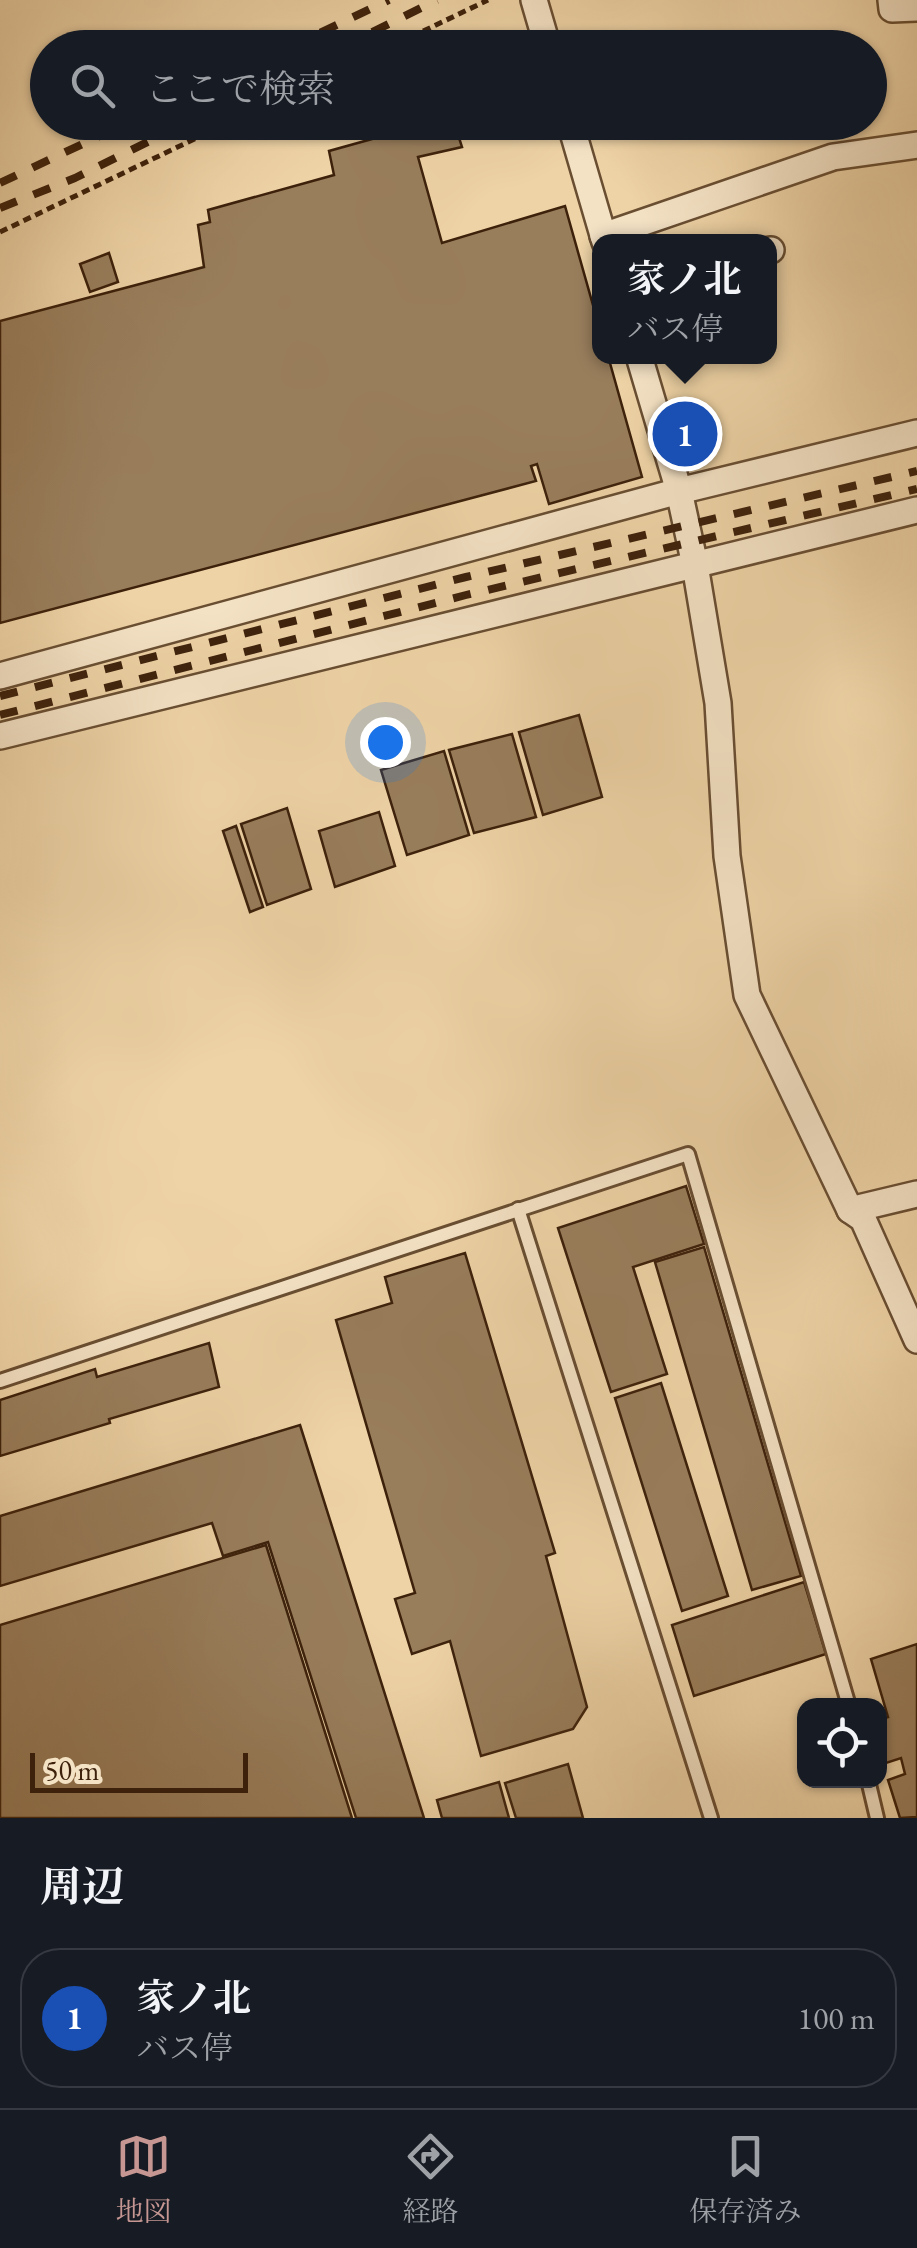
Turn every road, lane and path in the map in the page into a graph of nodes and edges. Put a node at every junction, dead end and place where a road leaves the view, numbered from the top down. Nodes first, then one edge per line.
1 (488, 0) edge
2 (534, 0) edge
3 (891, 0) edge
4 (917, 8) edge
5 (426, 30) edge
6 (543, 30) edge
7 (192, 140) edge
8 (575, 140) edge
9 (917, 146) edge
10 (0, 232) edge
11 (603, 234) edge
12 (615, 234) edge
13 (641, 364) edge
14 (917, 432) edge
15 (679, 492) junction
16 (917, 510) edge
17 (696, 566) junction
18 (0, 676) edge
19 (0, 736) edge
20 (917, 1194) edge
21 (518, 1209) junction
22 (850, 1210) junction
23 (917, 1340) edge
24 (0, 1381) edge
25 (847, 1698) edge
26 (870, 1788) edge
27 (711, 1818) edge
28 (877, 1818) edge

1 - 5 path
2 - 6 street
3 - 4 street
7 - 10 path
8 - 11 street
9 - 12 street
13 - 15 street
14 - 15 street
15 - 17 street
15 - 18 street
16 - 17 street
17 - 19 street
17 - 22 street
20 - 22 street
21 - 24 lane
21 - 25 lane
21 - 27 lane
22 - 23 street
26 - 28 lane

